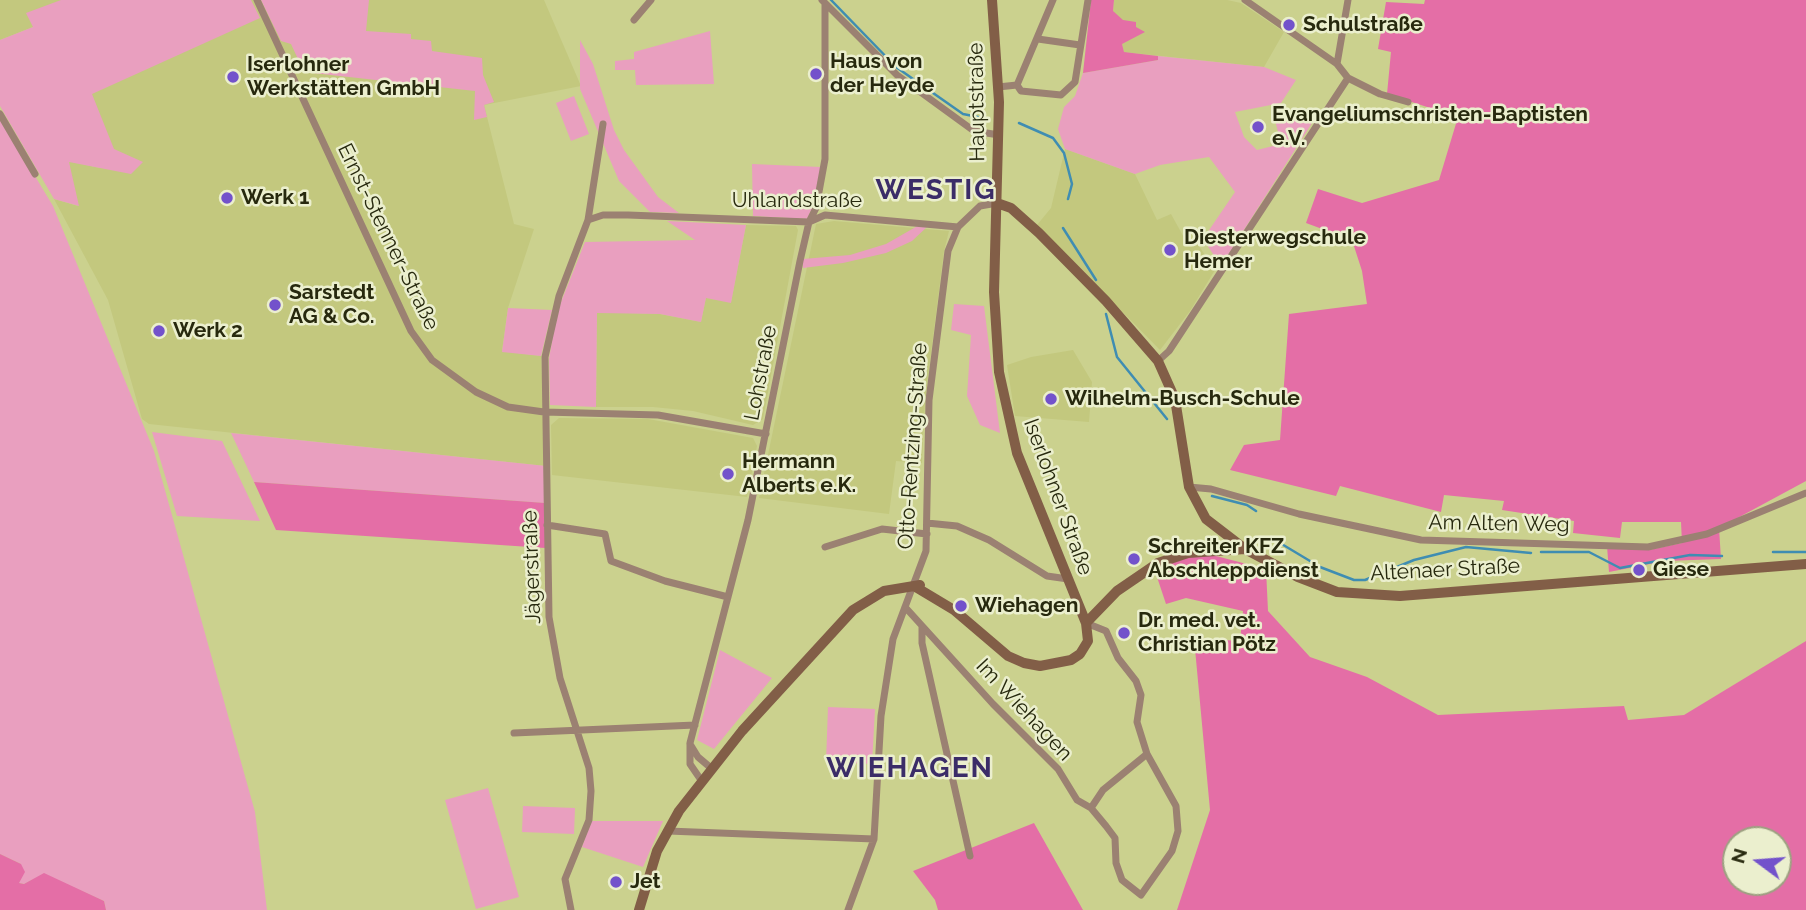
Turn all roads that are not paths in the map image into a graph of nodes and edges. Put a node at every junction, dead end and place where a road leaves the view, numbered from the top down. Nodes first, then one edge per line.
1 (257, 0) edge
2 (651, 0) edge
3 (992, 0) edge
4 (1054, 0) edge
5 (1088, 0) edge
6 (1247, 0) edge
7 (1348, 0) edge
8 (823, 2) edge
9 (634, 20) dead end
10 (1038, 39) junction
11 (1080, 45) junction
12 (1337, 64) junction
13 (1348, 78) junction
14 (1017, 85) junction
15 (998, 87) junction
16 (1408, 102) dead end
17 (0, 114) edge
18 (603, 124) dead end
19 (999, 135) junction
20 (35, 174) dead end
21 (997, 203) junction
22 (588, 219) junction
23 (809, 222) junction
24 (958, 227) junction
25 (1158, 361) junction
26 (544, 412) junction
27 (766, 434) junction
28 (1189, 487) junction
29 (1806, 493) edge
30 (927, 523) junction
31 (547, 526) junction
32 (927, 534) junction
33 (825, 547) dead end
34 (1245, 549) junction
35 (1806, 564) edge
36 (1068, 579) junction
37 (914, 586) junction
38 (728, 597) junction
39 (905, 607) junction
40 (1086, 623) junction
41 (922, 626) junction
42 (695, 725) junction
43 (576, 730) junction
44 (514, 733) dead end
45 (690, 743) junction
46 (1147, 754) junction
47 (711, 768) junction
48 (701, 780) junction
49 (1091, 808) junction
50 (668, 831) junction
51 (874, 839) junction
52 (970, 856) dead end
53 (571, 910) edge
54 (639, 910) edge
55 (848, 910) edge

1 - 26 street, Ernst-Stenner-Straße
2 - 9 street
3 - 15 main road, Hauptstraße
4 - 10 street
5 - 11 street
6 - 12 street
7 - 12 street
8 - 19 street
8 - 23 street, Lohstraße
10 - 11 street
10 - 14 street
11 - 14 street
12 - 13 street
13 - 16 street
13 - 25 street
14 - 15 street
15 - 19 main road, Hauptstraße
17 - 20 street
18 - 22 street, Jägerstraße
19 - 21 main road, Hauptstraße
21 - 24 street
21 - 25 main road, Altenaer Straße
21 - 36 main road, Iserlohner Straße
22 - 23 street, Uhlandstraße
22 - 26 street, Jägerstraße
23 - 24 street, Uhlandstraße
23 - 27 street, Lohstraße
24 - 30 street, Otto-Rentzing-Straße
25 - 28 main road, Altenaer Straße
26 - 27 street, Ernst-Stenner-Straße
26 - 31 street, Jägerstraße
27 - 38 street, Lohstraße
28 - 29 street, Am Alten Weg
28 - 34 main road, Altenaer Straße
30 - 32 street, Otto-Rentzing-Straße
30 - 36 street
31 - 38 street
31 - 43 street, Jägerstraße
32 - 33 street
32 - 37 street, Otto-Rentzing-Straße
34 - 35 main road, Altenaer Straße
34 - 40 main road
36 - 40 main road, Iserlohner Straße
37 - 39 street, Otto-Rentzing-Straße
37 - 40 main road
37 - 47 main road
38 - 42 street, Lohstraße
39 - 41 street, Im Wiehagen
39 - 51 street, Otto-Rentzing-Straße
40 - 46 street
41 - 49 street, Im Wiehagen
41 - 52 street
42 - 43 street
42 - 45 street, Lohstraße
43 - 44 street
43 - 53 street, Jägerstraße
45 - 47 street
45 - 48 street, Lohstraße
46 - 49 street
46 - 49 street, Im Wiehagen
47 - 48 main road
48 - 50 main road
50 - 51 street
50 - 54 main road
51 - 55 street, Otto-Rentzing-Straße

